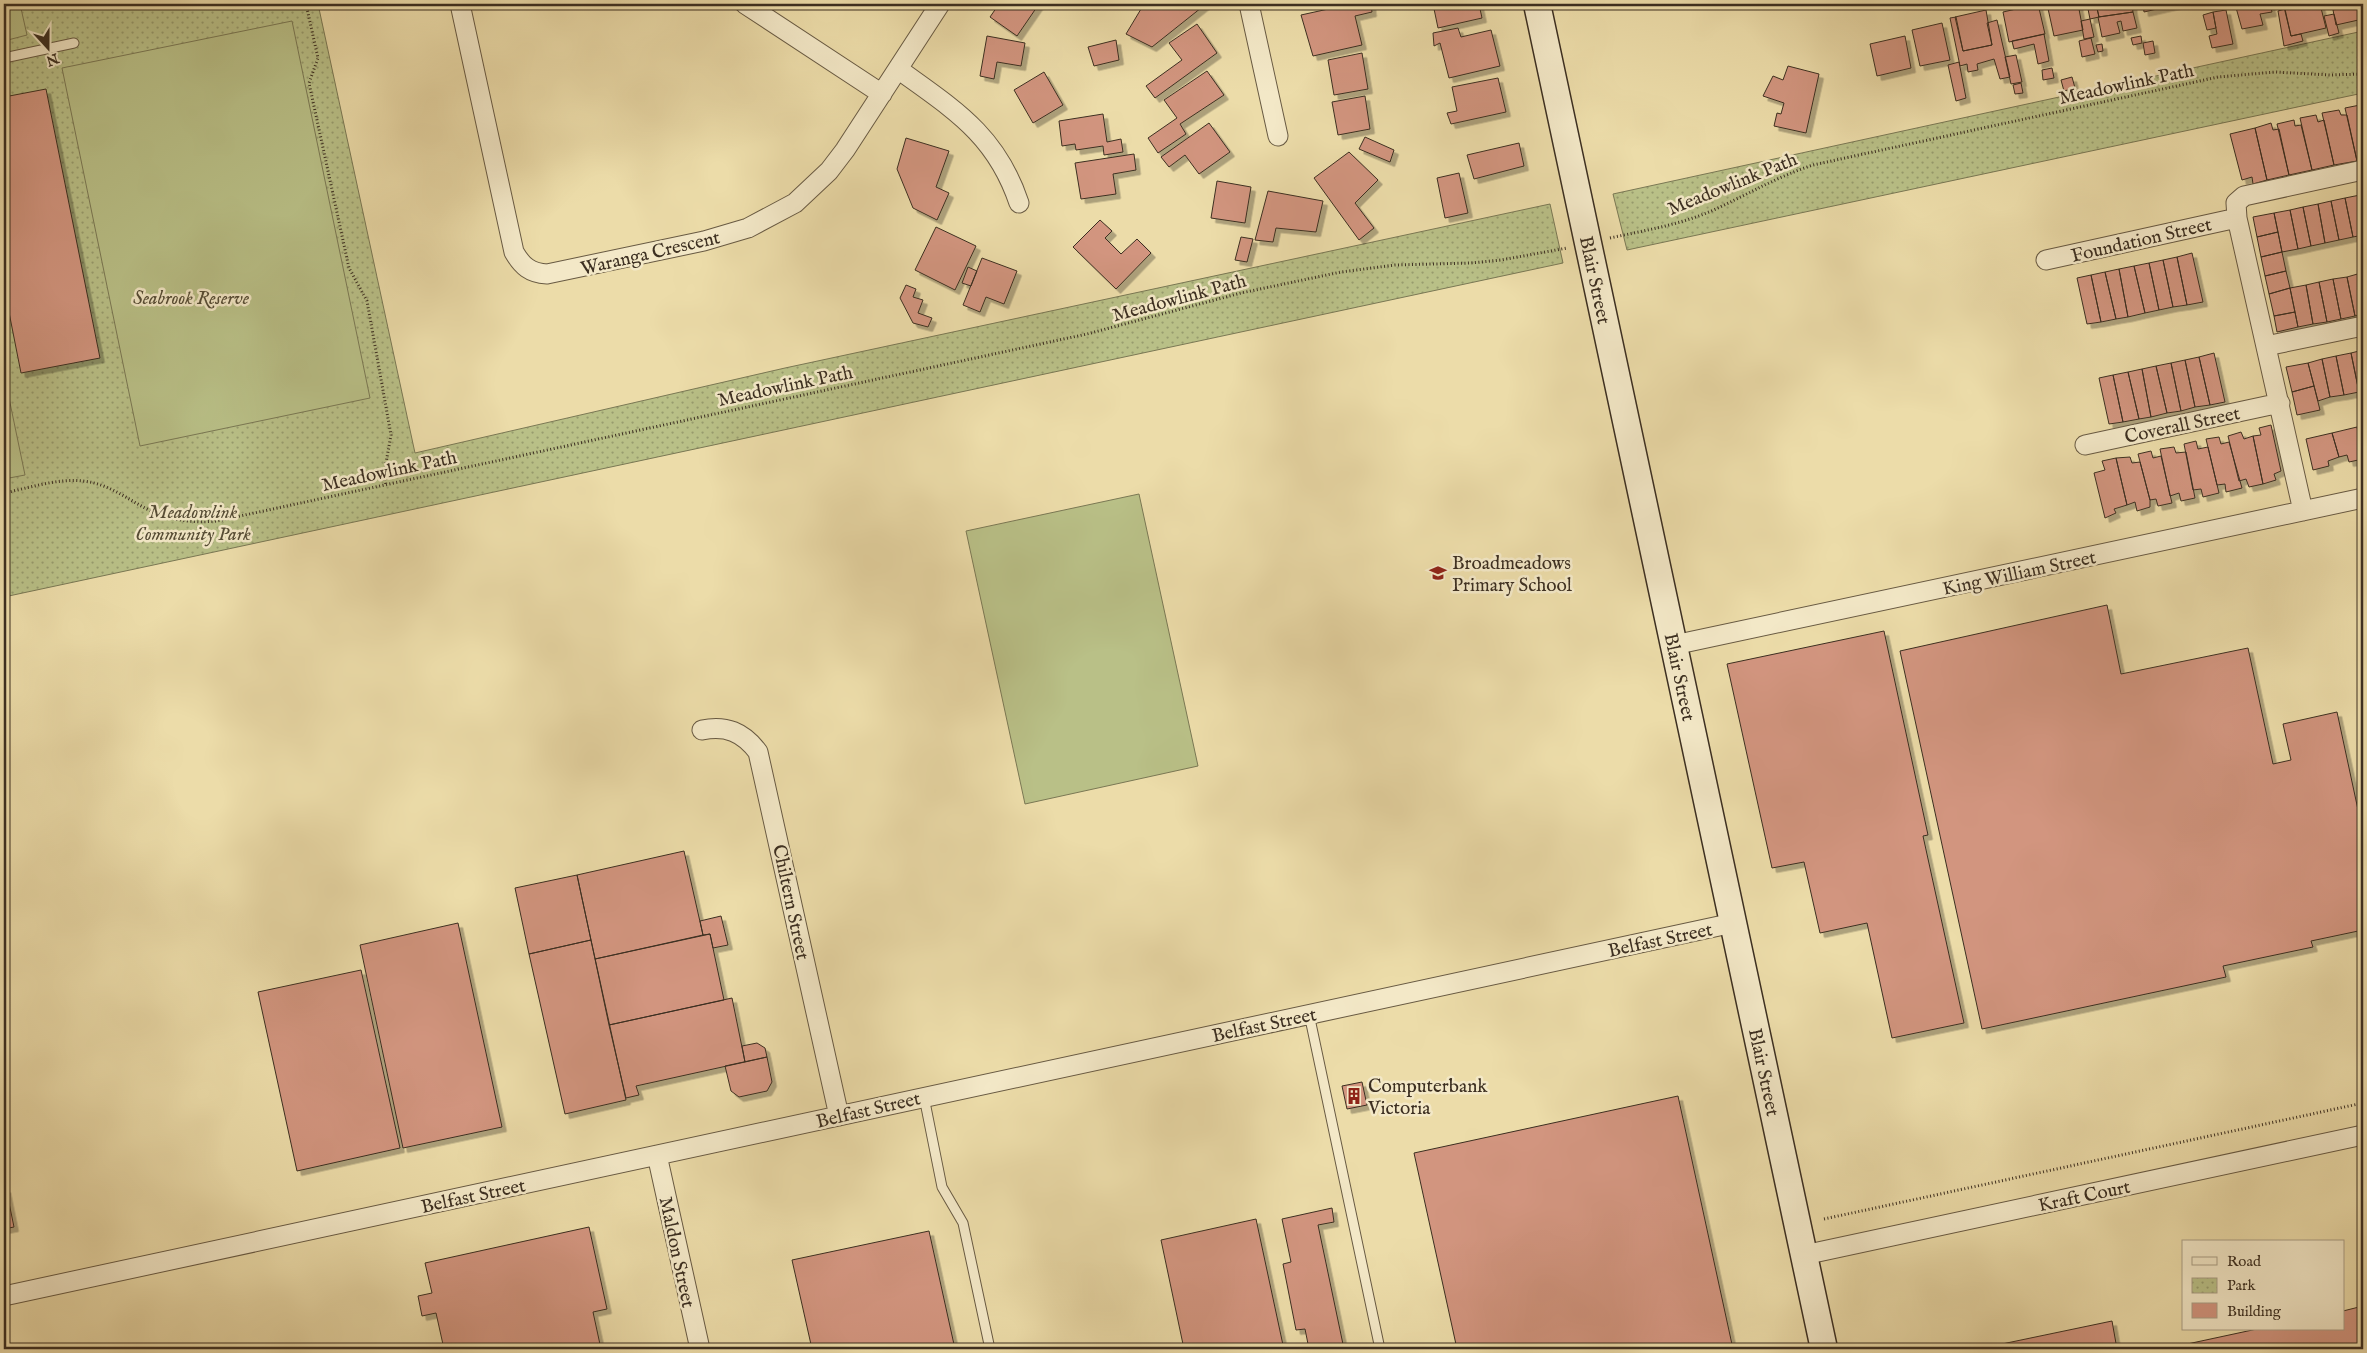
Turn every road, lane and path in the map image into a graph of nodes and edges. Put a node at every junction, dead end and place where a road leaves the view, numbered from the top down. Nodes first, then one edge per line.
1 (306, 4) edge
2 (460, 4) edge
3 (746, 4) edge
4 (940, 4) edge
5 (1248, 4) edge
6 (1537, 4) edge
7 (74, 43) dead end
8 (4, 58) edge
9 (898, 69) junction
10 (2363, 74) edge
11 (882, 94) junction
12 (1278, 136) dead end
13 (2363, 170) edge
14 (1019, 203) dead end
15 (2236, 218) junction
16 (1588, 243) junction
17 (2046, 260) dead end
18 (2363, 326) edge
19 (2266, 346) junction
20 (2280, 403) junction
21 (2085, 444) dead end
22 (386, 485) junction
23 (4, 493) edge
24 (2363, 498) edge
25 (2303, 511) junction
26 (1674, 646) junction
27 (702, 730) dead end
28 (1733, 923) junction
29 (1309, 1014) junction
30 (924, 1097) junction
31 (2363, 1103) edge
32 (839, 1116) junction
33 (2363, 1135) edge
34 (657, 1155) junction
35 (1824, 1219) dead end
36 (1804, 1255) junction
37 (4, 1296) edge
38 (700, 1349) edge
39 (990, 1349) edge
40 (1380, 1349) edge
41 (1824, 1349) edge

1 - 22 path
2 - 11 street, Waranga Crescent
3 - 11 street
4 - 9 street, Waranga Crescent
5 - 12 street
6 - 16 street, Blair Street
7 - 8 lane
9 - 11 street, Waranga Crescent
9 - 14 street
10 - 16 path, Meadowlink Path
13 - 15 street
15 - 17 street, Foundation Street
15 - 19 street
16 - 22 path, Meadowlink Path
16 - 26 street, Blair Street
18 - 19 street
19 - 20 street
20 - 21 street, Coverall Street
20 - 25 street
22 - 23 path, Meadowlink Path
24 - 25 street, King William Street
25 - 26 street, King William Street
26 - 28 street, Blair Street
27 - 32 street, Chiltern Street
28 - 29 street, Belfast Street
28 - 36 street, Blair Street
29 - 30 street, Belfast Street
29 - 40 lane
30 - 32 street, Belfast Street
30 - 39 lane
31 - 35 path
32 - 34 street, Belfast Street
33 - 36 street, Kraft Court
34 - 37 street, Belfast Street
34 - 38 street, Maldon Street
36 - 41 street, Blair Street

